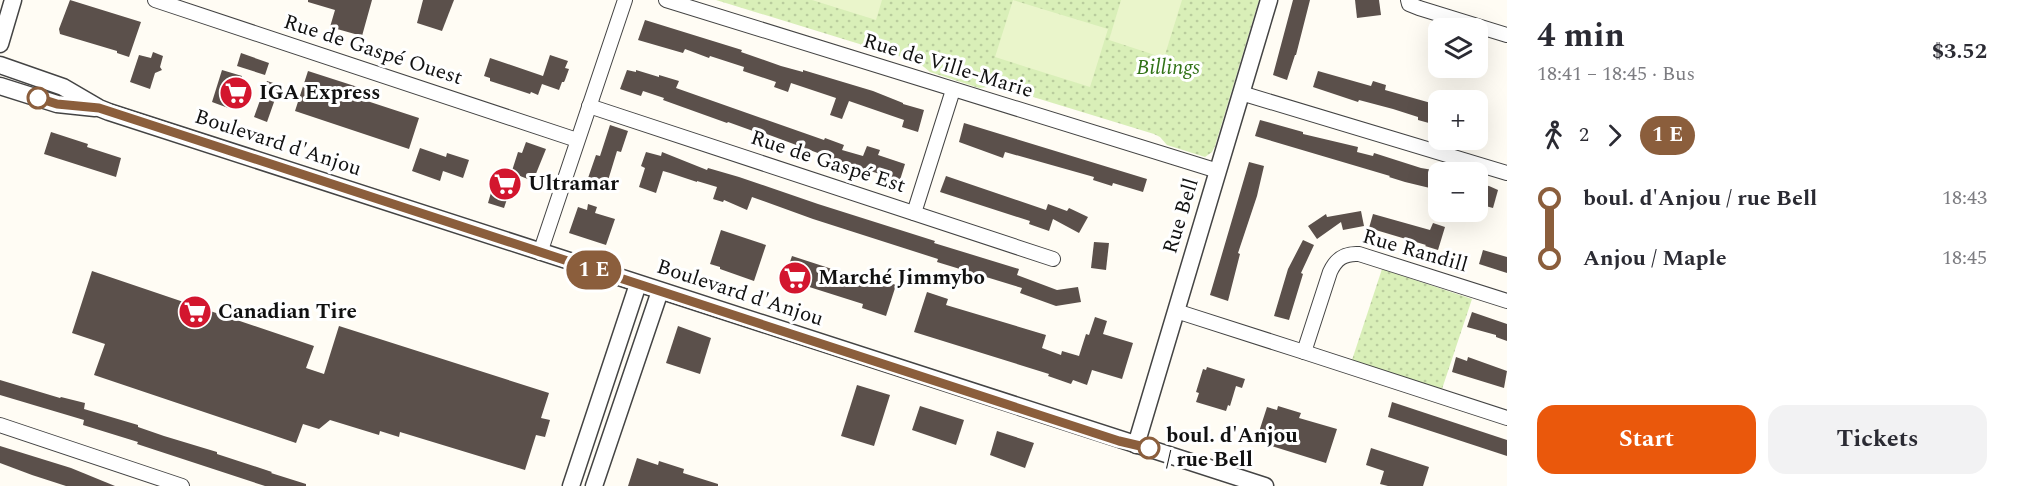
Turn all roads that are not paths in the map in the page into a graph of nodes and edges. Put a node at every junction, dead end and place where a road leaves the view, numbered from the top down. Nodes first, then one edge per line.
1 (13, 0) edge
2 (155, 0) edge
3 (625, 0) edge
4 (666, 0) edge
5 (1269, 0) edge
6 (1408, 2) edge
7 (1507, 35) edge
8 (0, 44) edge
9 (0, 65) edge
10 (0, 86) edge
11 (953, 90) junction
12 (1241, 93) junction
13 (589, 106) junction
14 (99, 108) junction
15 (578, 140) junction
16 (1218, 171) junction
17 (1507, 173) edge
18 (914, 213) junction
19 (540, 253) junction
20 (1053, 259) dead end
21 (638, 284) junction
22 (660, 291) junction
23 (1507, 301) edge
24 (1176, 311) junction
25 (1304, 352) junction
26 (603, 389) junction
27 (625, 396) junction
28 (1507, 418) edge
29 (0, 425) edge
30 (1136, 445) junction
31 (182, 486) edge
32 (571, 486) edge
33 (594, 486) edge
34 (1265, 486) edge

1 - 8 street
2 - 15 street, Rue de Gaspé Ouest
3 - 13 street
4 - 11 street, Rue de Ville-Marie
5 - 12 street, Rue Bell
6 - 7 street
9 - 14 street, Boulevard d'Anjou
10 - 14 street, Boulevard d'Anjou
11 - 16 street, Rue de Ville-Marie
11 - 18 street
12 - 16 street, Rue Bell
12 - 17 street
13 - 15 street
13 - 18 street, Rue de Gaspé Est
14 - 19 street, Boulevard d'Anjou
15 - 19 street
16 - 24 street, Rue Bell
18 - 20 street, Rue de Gaspé Est
19 - 21 street, Boulevard d'Anjou
21 - 22 street, Boulevard d'Anjou
21 - 26 street
22 - 27 street
22 - 30 street, Boulevard d'Anjou
23 - 25 street, Rue Randill
24 - 25 street
24 - 30 street, Rue Bell
25 - 28 street
26 - 27 street
26 - 32 street
27 - 33 street
29 - 31 street
30 - 34 street, Boulevard d'Anjou

